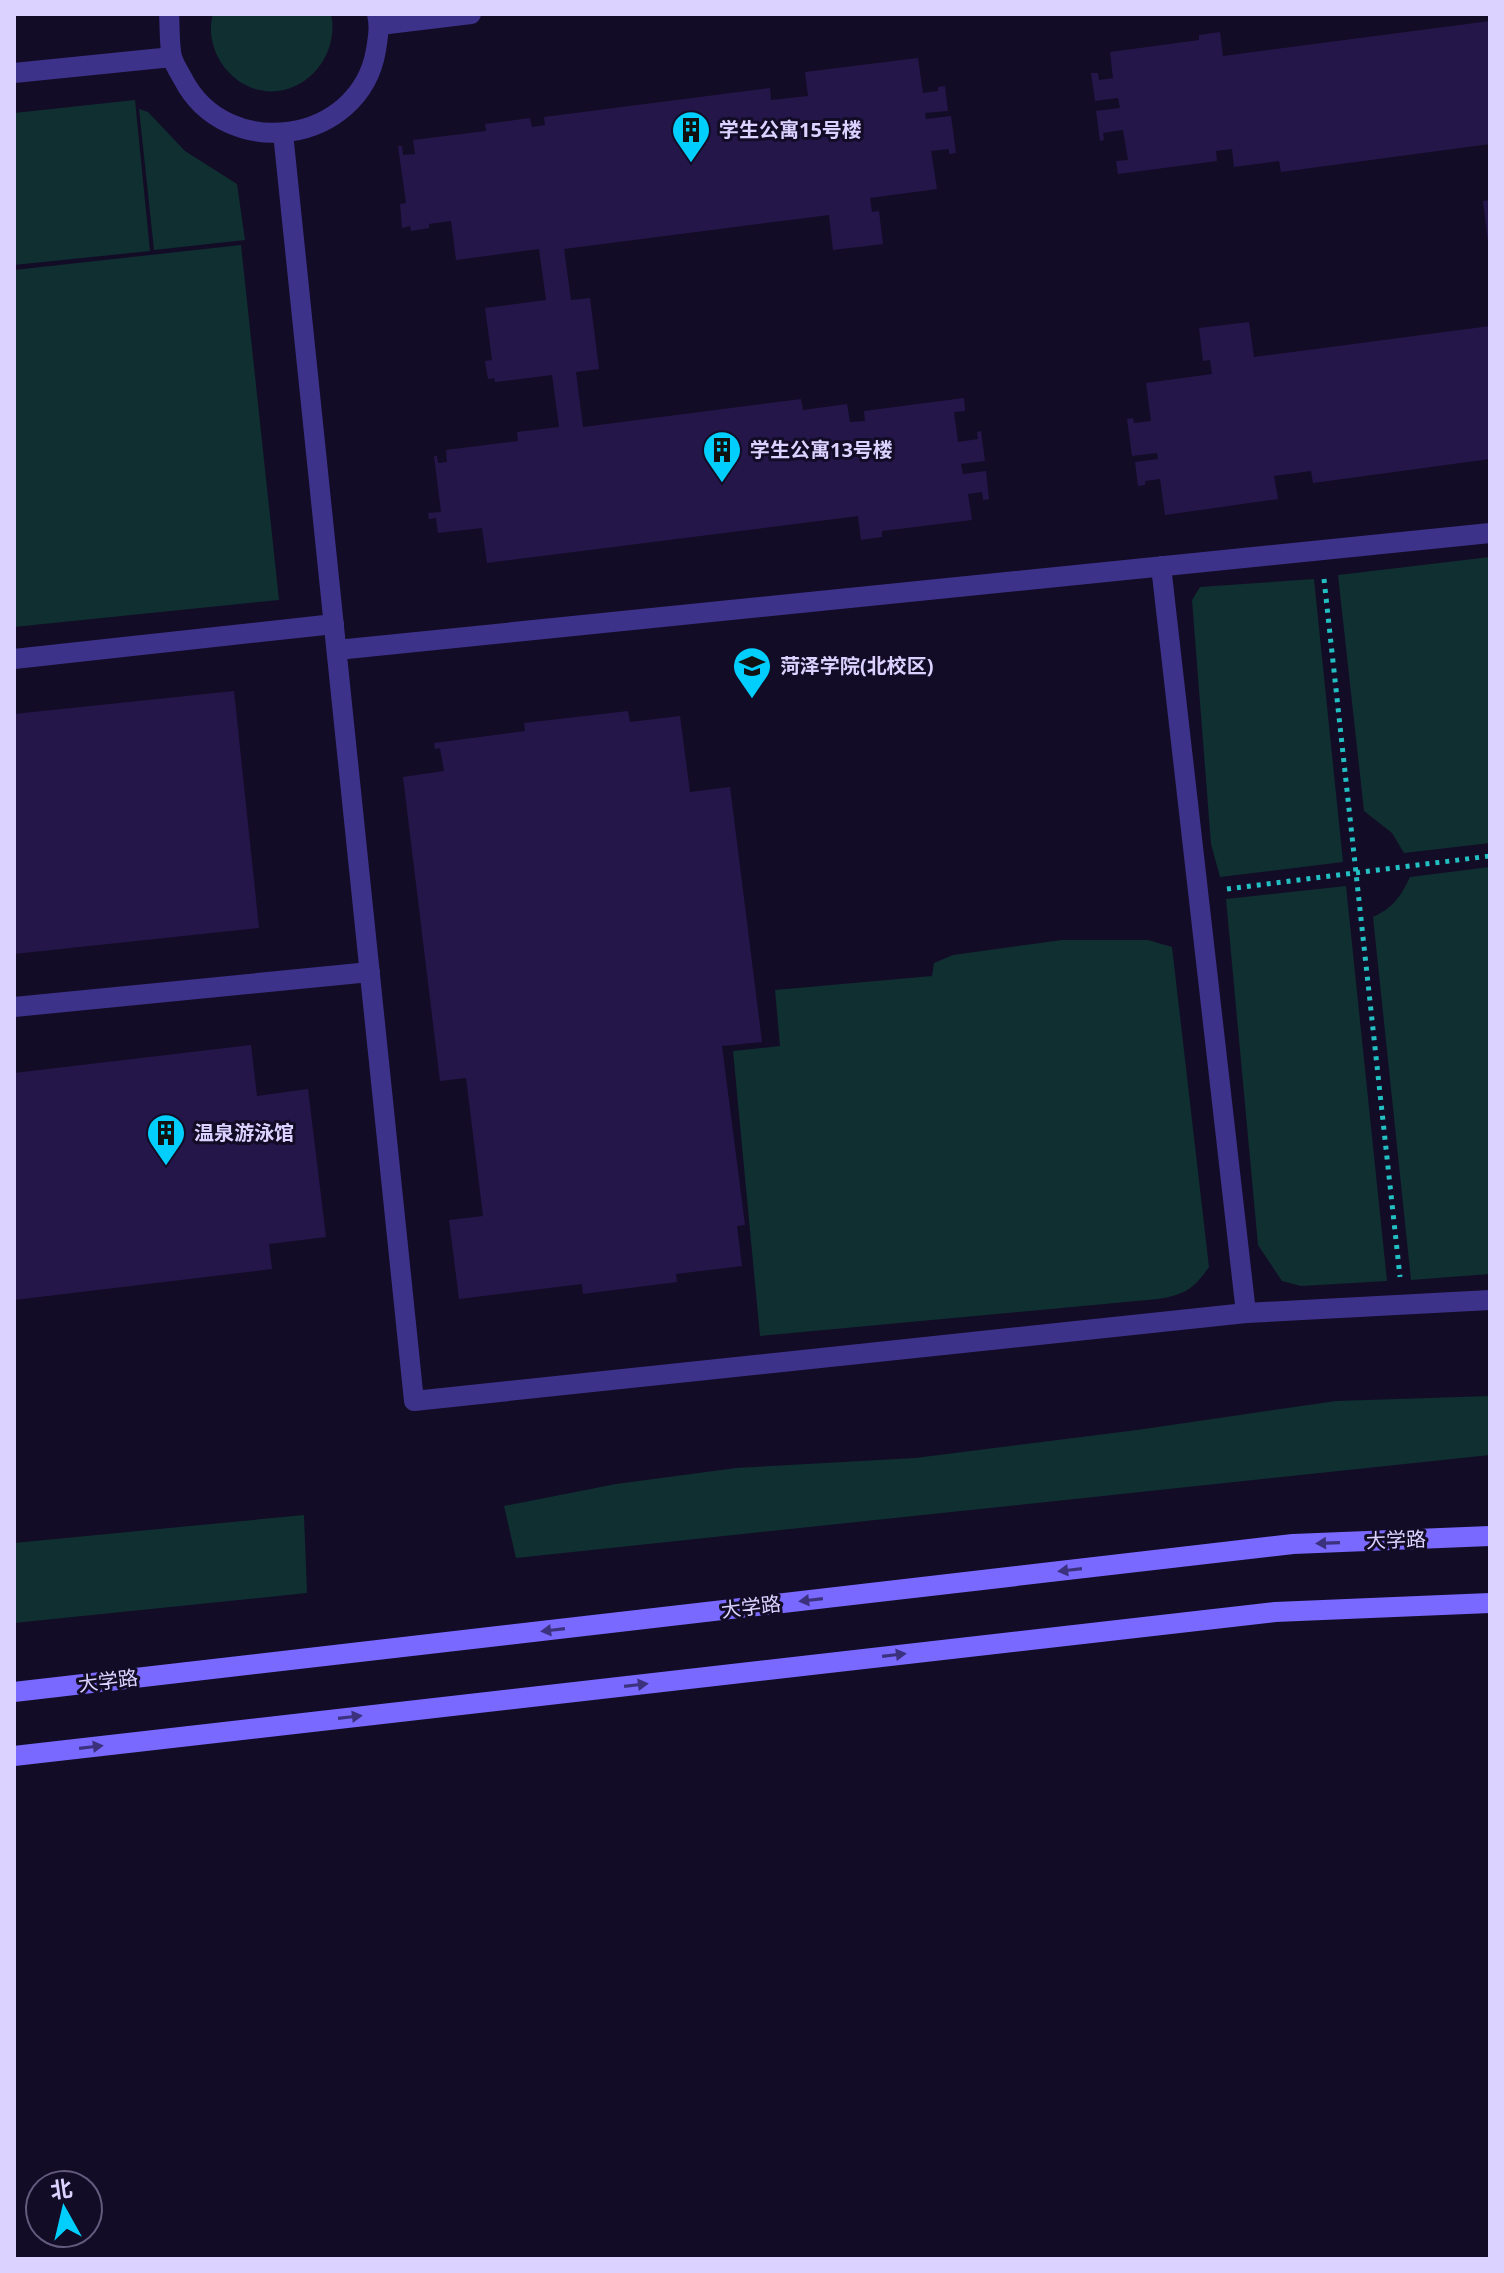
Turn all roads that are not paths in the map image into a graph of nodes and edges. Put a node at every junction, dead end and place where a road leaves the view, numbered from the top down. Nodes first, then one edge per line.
1 (169, 14) edge
2 (471, 14) edge
3 (378, 19) edge
4 (172, 57) junction
5 (14, 73) edge
6 (283, 133) junction
7 (1490, 533) edge
8 (1161, 566) junction
9 (334, 624) junction
10 (337, 650) junction
11 (14, 659) edge
12 (370, 972) junction
13 (14, 1007) edge
14 (1490, 1300) edge
15 (1246, 1313) junction
16 (1490, 1536) edge
17 (1490, 1603) edge
18 (14, 1692) edge
19 (14, 1756) edge

1 - 4 street
2 - 3 street
3 - 6 street
4 - 5 street
4 - 6 street
6 - 9 street
7 - 8 street
8 - 10 street
8 - 15 street
9 - 10 street
9 - 11 street
10 - 12 street
12 - 13 street
12 - 15 street
14 - 15 street
16 -> 18 main road, 大学路
19 -> 17 main road

